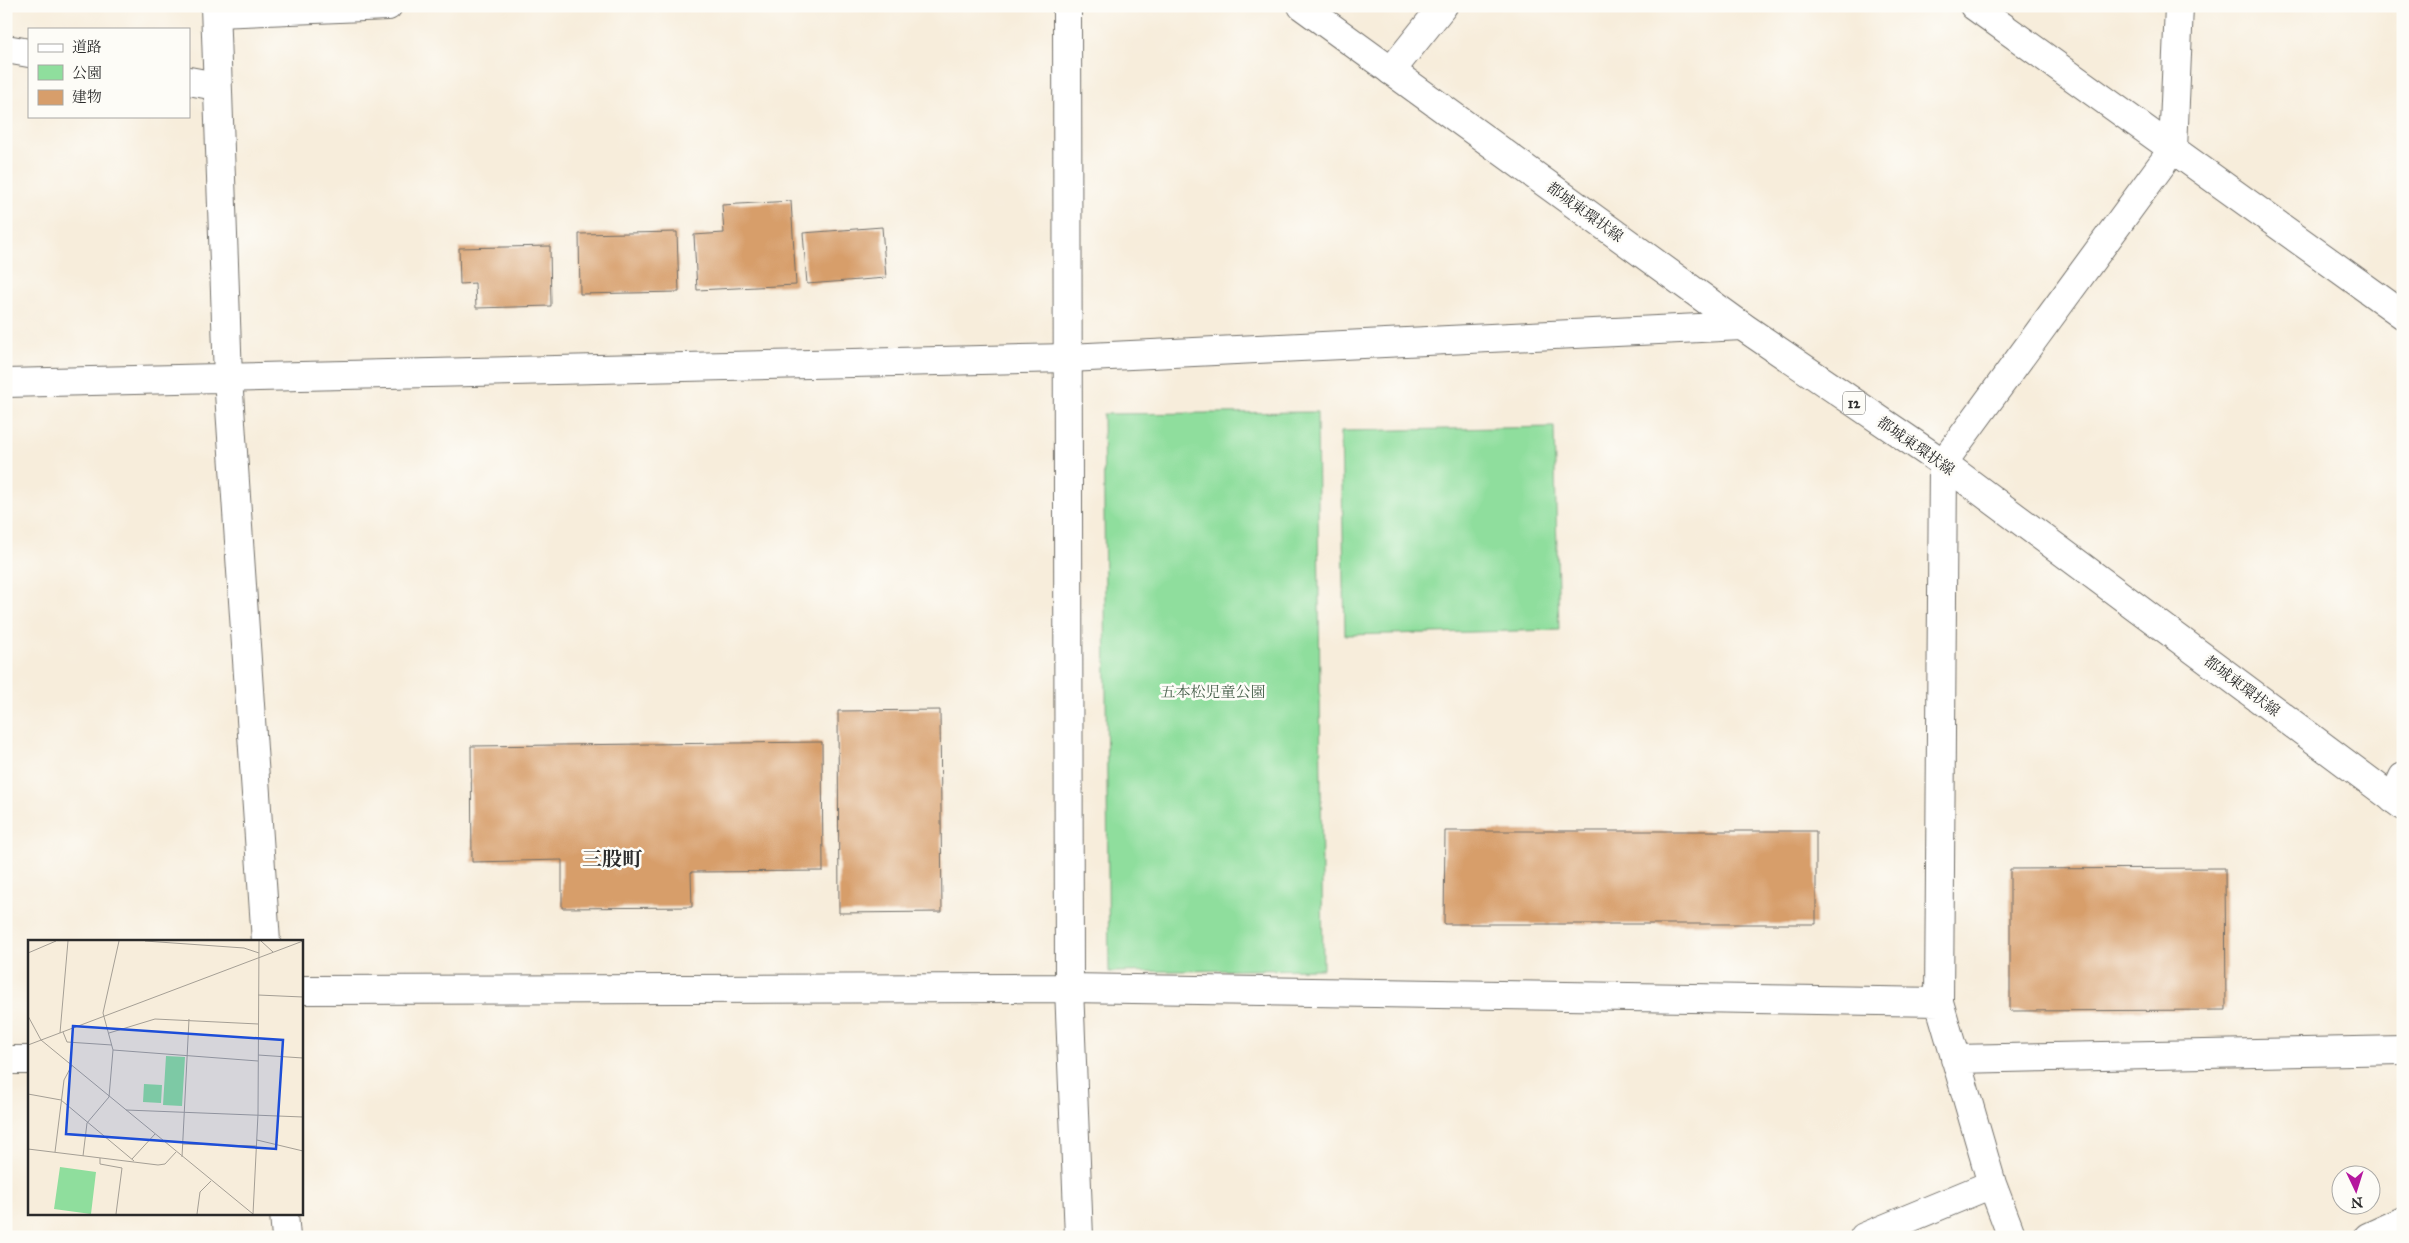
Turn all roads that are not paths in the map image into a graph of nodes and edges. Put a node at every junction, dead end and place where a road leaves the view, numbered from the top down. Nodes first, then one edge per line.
1 (388, 6) edge
2 (1067, 6) edge
3 (1302, 6) edge
4 (1443, 6) edge
5 (1974, 6) edge
6 (2178, 6) edge
7 (215, 10) edge
8 (6, 49) edge
9 (28, 53) edge
10 (1391, 71) junction
11 (190, 81) edge
12 (216, 86) junction
13 (2173, 149) junction
14 (2403, 315) edge
15 (1742, 326) junction
16 (1068, 358) junction
17 (228, 378) junction
18 (6, 383) edge
19 (1942, 464) junction
20 (2399, 794) edge
21 (266, 940) edge
22 (1069, 988) junction
23 (302, 990) edge
24 (1939, 1002) junction
25 (2403, 1050) edge
26 (1955, 1059) junction
27 (6, 1060) edge
28 (28, 1060) edge
29 (1992, 1184) junction
30 (284, 1216) edge
31 (2403, 1220) edge
32 (286, 1237) edge
33 (1079, 1237) edge
34 (1864, 1237) edge
35 (2012, 1237) edge
36 (2368, 1237) edge

1 - 7 street
2 - 16 street
3 - 10 street, 都城東環状線 / 12
4 - 10 street
5 - 13 street
6 - 13 street
7 - 12 street
8 - 9 street
10 - 15 street, 都城東環状線 / 12
11 - 12 street
12 - 17 street
13 - 14 street
13 - 19 street
15 - 16 street
15 - 19 street, 都城東環状線 / 12
16 - 17 street
16 - 22 street
17 - 18 street
17 - 21 street
19 - 20 street, 都城東環状線 / 12
19 - 24 street
22 - 23 street
22 - 24 street
22 - 33 street
24 - 26 street
25 - 26 street
26 - 29 street
27 - 28 street
29 - 34 street
29 - 35 street
30 - 32 street
31 - 36 street

